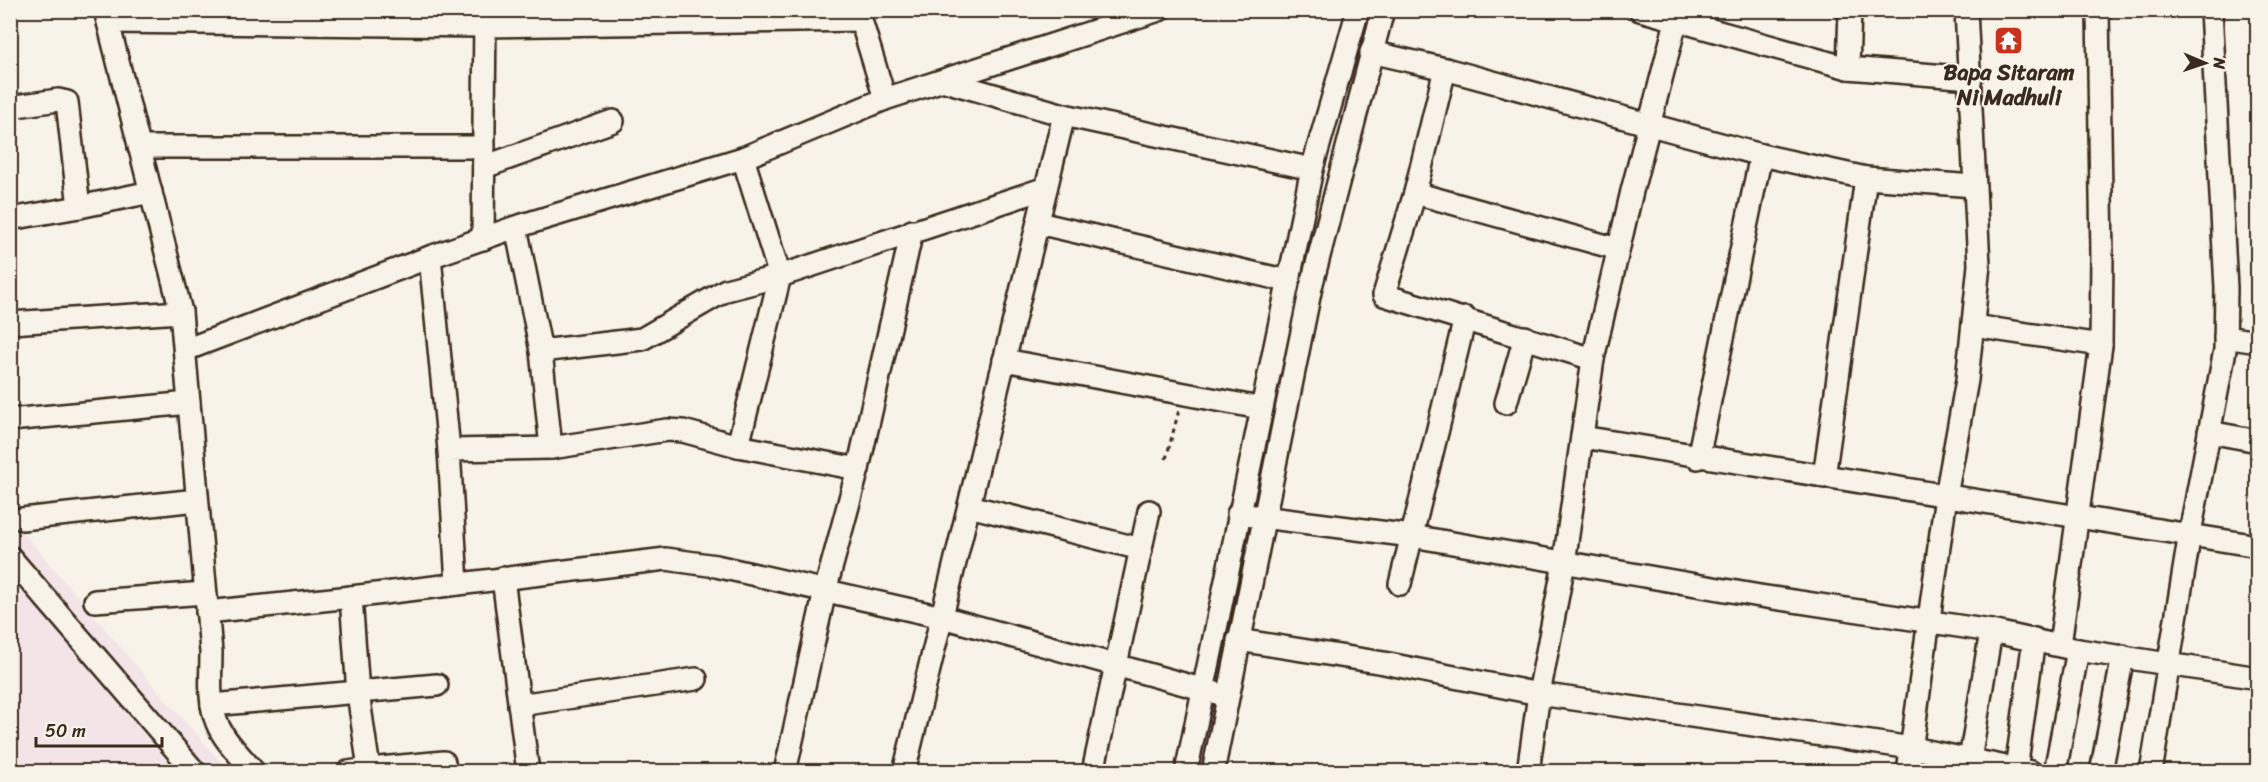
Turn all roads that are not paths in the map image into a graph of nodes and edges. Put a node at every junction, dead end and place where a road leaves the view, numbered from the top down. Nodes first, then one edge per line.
1 (1358, 10) edge
2 (1383, 10) edge
3 (1640, 10) edge
4 (1850, 10) edge
5 (1966, 10) edge
6 (2098, 10) edge
7 (2211, 10) edge
8 (1147, 13) edge
9 (861, 15) edge
10 (106, 16) edge
11 (1677, 16) edge
12 (485, 18) edge
13 (1371, 52) junction
14 (1848, 68) junction
15 (1445, 69) junction
16 (1971, 78) junction
17 (945, 81) junction
18 (885, 99) junction
19 (10, 107) edge
20 (1064, 115) junction
21 (614, 121) dead end
22 (1650, 126) junction
23 (139, 147) junction
24 (1761, 155) junction
25 (484, 157) junction
26 (743, 158) junction
27 (1312, 170) junction
28 (1866, 178) junction
29 (1974, 186) junction
30 (1046, 188) junction
31 (151, 192) junction
32 (1415, 193) junction
33 (79, 207) junction
34 (10, 219) edge
35 (1038, 223) junction
36 (516, 227) junction
37 (912, 231) junction
38 (483, 239) junction
39 (1618, 249) junction
40 (430, 257) junction
41 (780, 276) junction
42 (1288, 282) junction
43 (181, 312) junction
44 (1465, 318) junction
45 (10, 323) edge
46 (1974, 326) junction
47 (1525, 337) junction
48 (2225, 338) junction
49 (2258, 342) edge
50 (2100, 345) junction
51 (185, 350) junction
52 (541, 351) junction
53 (1593, 359) junction
54 (1004, 360) junction
55 (189, 403) junction
56 (1506, 403) dead end
57 (1260, 408) junction
58 (10, 420) edge
59 (2209, 432) junction
60 (1582, 437) junction
61 (2258, 441) edge
62 (738, 446) junction
63 (551, 448) junction
64 (449, 450) junction
65 (1698, 458) junction
66 (858, 469) junction
67 (1824, 477) junction
68 (1946, 496) junction
69 (197, 500) junction
70 (969, 506) junction
71 (1149, 511) dead end
72 (1238, 514) junction
73 (1262, 518) junction
74 (22, 519) dead end
75 (2079, 519) junction
76 (2190, 533) junction
77 (1412, 536) junction
78 (2258, 546) edge
79 (1141, 549) junction
80 (10, 557) edge
81 (1564, 563) junction
82 (503, 578) junction
83 (457, 584) junction
84 (1400, 584) dead end
85 (825, 591) junction
86 (351, 597) junction
87 (95, 601) dead end
88 (206, 602) junction
89 (942, 617) junction
90 (1929, 621) junction
91 (1992, 631) junction
92 (2034, 639) junction
93 (1238, 640) junction
94 (2069, 647) junction
95 (2123, 656) junction
96 (2168, 665) junction
97 (1118, 666) junction
98 (2258, 678) edge
99 (696, 679) dead end
100 (437, 685) dead end
101 (1202, 689) junction
102 (358, 693) junction
103 (1539, 694) junction
104 (1227, 696) junction
105 (212, 705) junction
106 (519, 705) junction
107 (1912, 748) junction
108 (1970, 760) junction
109 (444, 762) dead end
110 (360, 770) edge
111 (195, 771) edge
112 (254, 771) edge
113 (528, 771) edge
114 (785, 771) edge
115 (904, 771) edge
116 (1093, 771) edge
117 (1186, 771) edge
118 (1218, 771) edge
119 (1528, 771) edge
120 (1908, 771) edge
121 (2024, 771) edge
122 (2055, 771) edge
123 (2101, 771) edge
124 (2151, 771) edge

1 - 27 street
2 - 13 street
3 - 11 street
4 - 14 street
5 - 16 street
6 - 50 street
7 - 48 street
8 - 17 street
9 - 12 street
9 - 18 street
10 - 12 street
10 - 23 street
11 - 14 street
11 - 22 street
12 - 25 street
13 - 15 street
13 - 73 street
14 - 16 street
15 - 22 street
15 - 32 street
16 - 29 street
17 - 18 street
17 - 20 street
18 - 26 street
19 - 33 street
20 - 27 street
20 - 30 street
21 - 25 street
22 - 24 street
22 - 39 street
23 - 25 street
23 - 31 street
24 - 28 street
24 - 65 street
25 - 38 street
26 - 36 street
26 - 41 street
27 - 42 street
28 - 29 street
28 - 67 street
29 - 46 street
30 - 35 street
30 - 37 street
31 - 33 street
31 - 43 street
32 - 39 street
32 - 44 street
33 - 34 street
35 - 42 street
35 - 54 street
36 - 38 street
36 - 52 street
37 - 41 street
37 - 66 street
38 - 40 street
39 - 53 street
40 - 51 street
40 - 64 street
41 - 52 street
41 - 62 street
42 - 57 street
43 - 45 street
43 - 51 street
44 - 47 street
44 - 77 street
46 - 50 street
46 - 68 street
47 - 53 street
47 - 56 street
48 - 49 street
48 - 59 street
50 - 75 street
51 - 55 street
52 - 63 street
53 - 60 street
54 - 57 street
54 - 70 street
55 - 58 street
55 - 69 street
57 - 72 street
59 - 61 street
59 - 76 street
60 - 65 street
60 - 81 street
62 - 63 street
62 - 66 street
63 - 64 street
64 - 83 street
65 - 67 street
66 - 85 street
67 - 68 street
68 - 75 street
68 - 90 street
69 - 74 street
69 - 88 street
70 - 79 street
70 - 89 street
71 - 79 street
72 - 73 street
72 - 101 street
73 - 77 street
73 - 93 street
75 - 76 street
75 - 94 street
76 - 78 street
76 - 96 street
77 - 81 street
77 - 84 street
79 - 97 street
80 - 111 street
81 - 90 street
81 - 103 street
82 - 83 street
82 - 85 street
82 - 106 street
83 - 86 street
85 - 89 street
85 - 114 street
86 - 88 street
86 - 102 street
87 - 88 street
88 - 105 street
89 - 97 street
89 - 115 street
90 - 91 street
90 - 107 street
91 - 92 street
91 - 108 street
92 - 94 street
92 - 121 street
93 - 103 street
93 - 104 street
94 - 95 street
94 - 122 street
95 - 96 street
95 - 123 street
96 - 98 street
96 - 124 street
97 - 101 street
97 - 116 street
99 - 106 street
100 - 102 street
101 - 104 street
101 - 117 street
102 - 105 street
102 - 110 street
103 - 107 street
103 - 119 street
104 - 118 street
105 - 112 street
106 - 113 street
107 - 108 street
107 - 120 street
108 - 121 street
109 - 110 street

